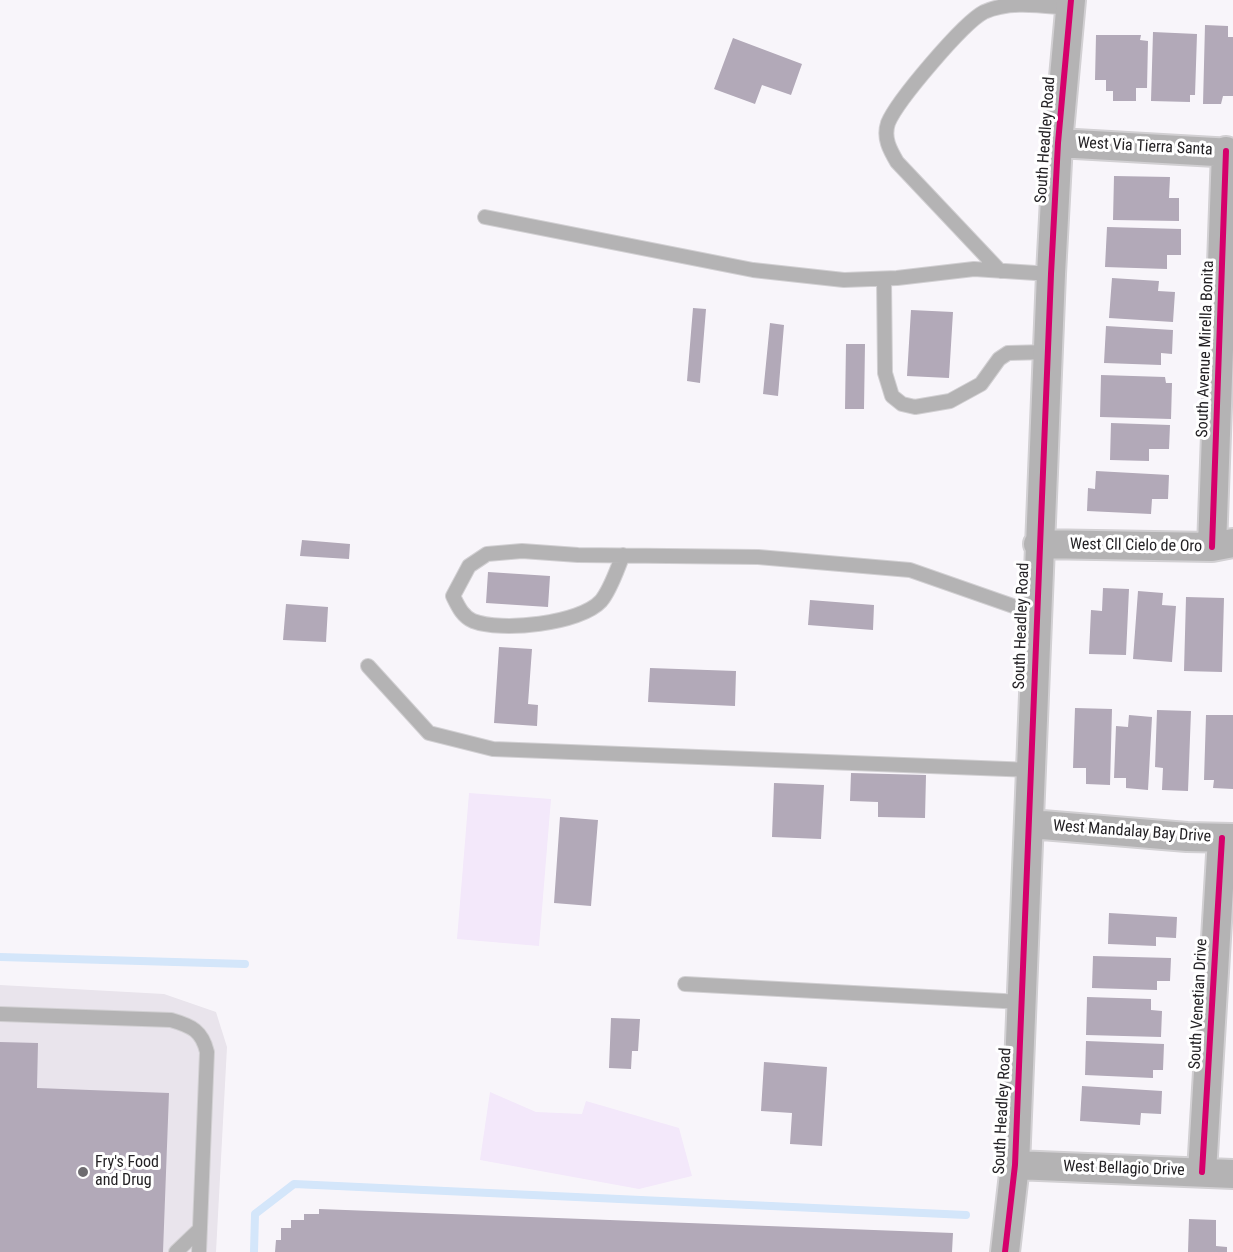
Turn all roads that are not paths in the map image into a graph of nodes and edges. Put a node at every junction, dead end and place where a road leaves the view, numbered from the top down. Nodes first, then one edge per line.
1 (1071, 4) edge
2 (1058, 143) junction
3 (1229, 152) edge
4 (484, 217) dead end
5 (1000, 271) junction
6 (1051, 274) junction
7 (884, 279) junction
8 (1047, 352) junction
9 (1038, 544) junction
10 (1223, 545) edge
11 (623, 555) junction
12 (1036, 614) junction
13 (368, 666) dead end
14 (1032, 770) junction
15 (1030, 824) junction
16 (1227, 838) edge
17 (685, 984) dead end
18 (1022, 1002) junction
19 (0, 1014) edge
20 (1015, 1165) junction
21 (1202, 1172) junction
22 (1233, 1174) edge
23 (200, 1229) junction
24 (176, 1252) edge
25 (199, 1252) edge
26 (1005, 1252) edge

1 - 2 street, South Headley Road
1 - 5 lane
2 - 3 street, West Via Tierra Santa
2 - 6 street, South Headley Road
3 - 10 street, South Avenue Mirella Bonita
4 - 7 lane
5 - 6 lane
5 - 7 lane
6 - 8 street, South Headley Road
7 - 8 lane
8 - 9 street, South Headley Road
9 - 10 street, West Cll Cielo de Oro
9 - 12 street, South Headley Road
11 - 11 lane
11 - 12 lane
12 - 14 street, South Headley Road
13 - 14 lane
14 - 15 street, South Headley Road
15 - 16 street, West Mandalay Bay Drive
15 - 18 street, South Headley Road
16 - 21 street, South Venetian Drive
17 - 18 lane
18 - 20 street, South Headley Road
19 - 23 lane
20 - 21 street, West Bellagio Drive
20 - 26 street, South Headley Road
21 - 22 street, West Bellagio Drive
23 - 24 lane
23 - 25 lane

